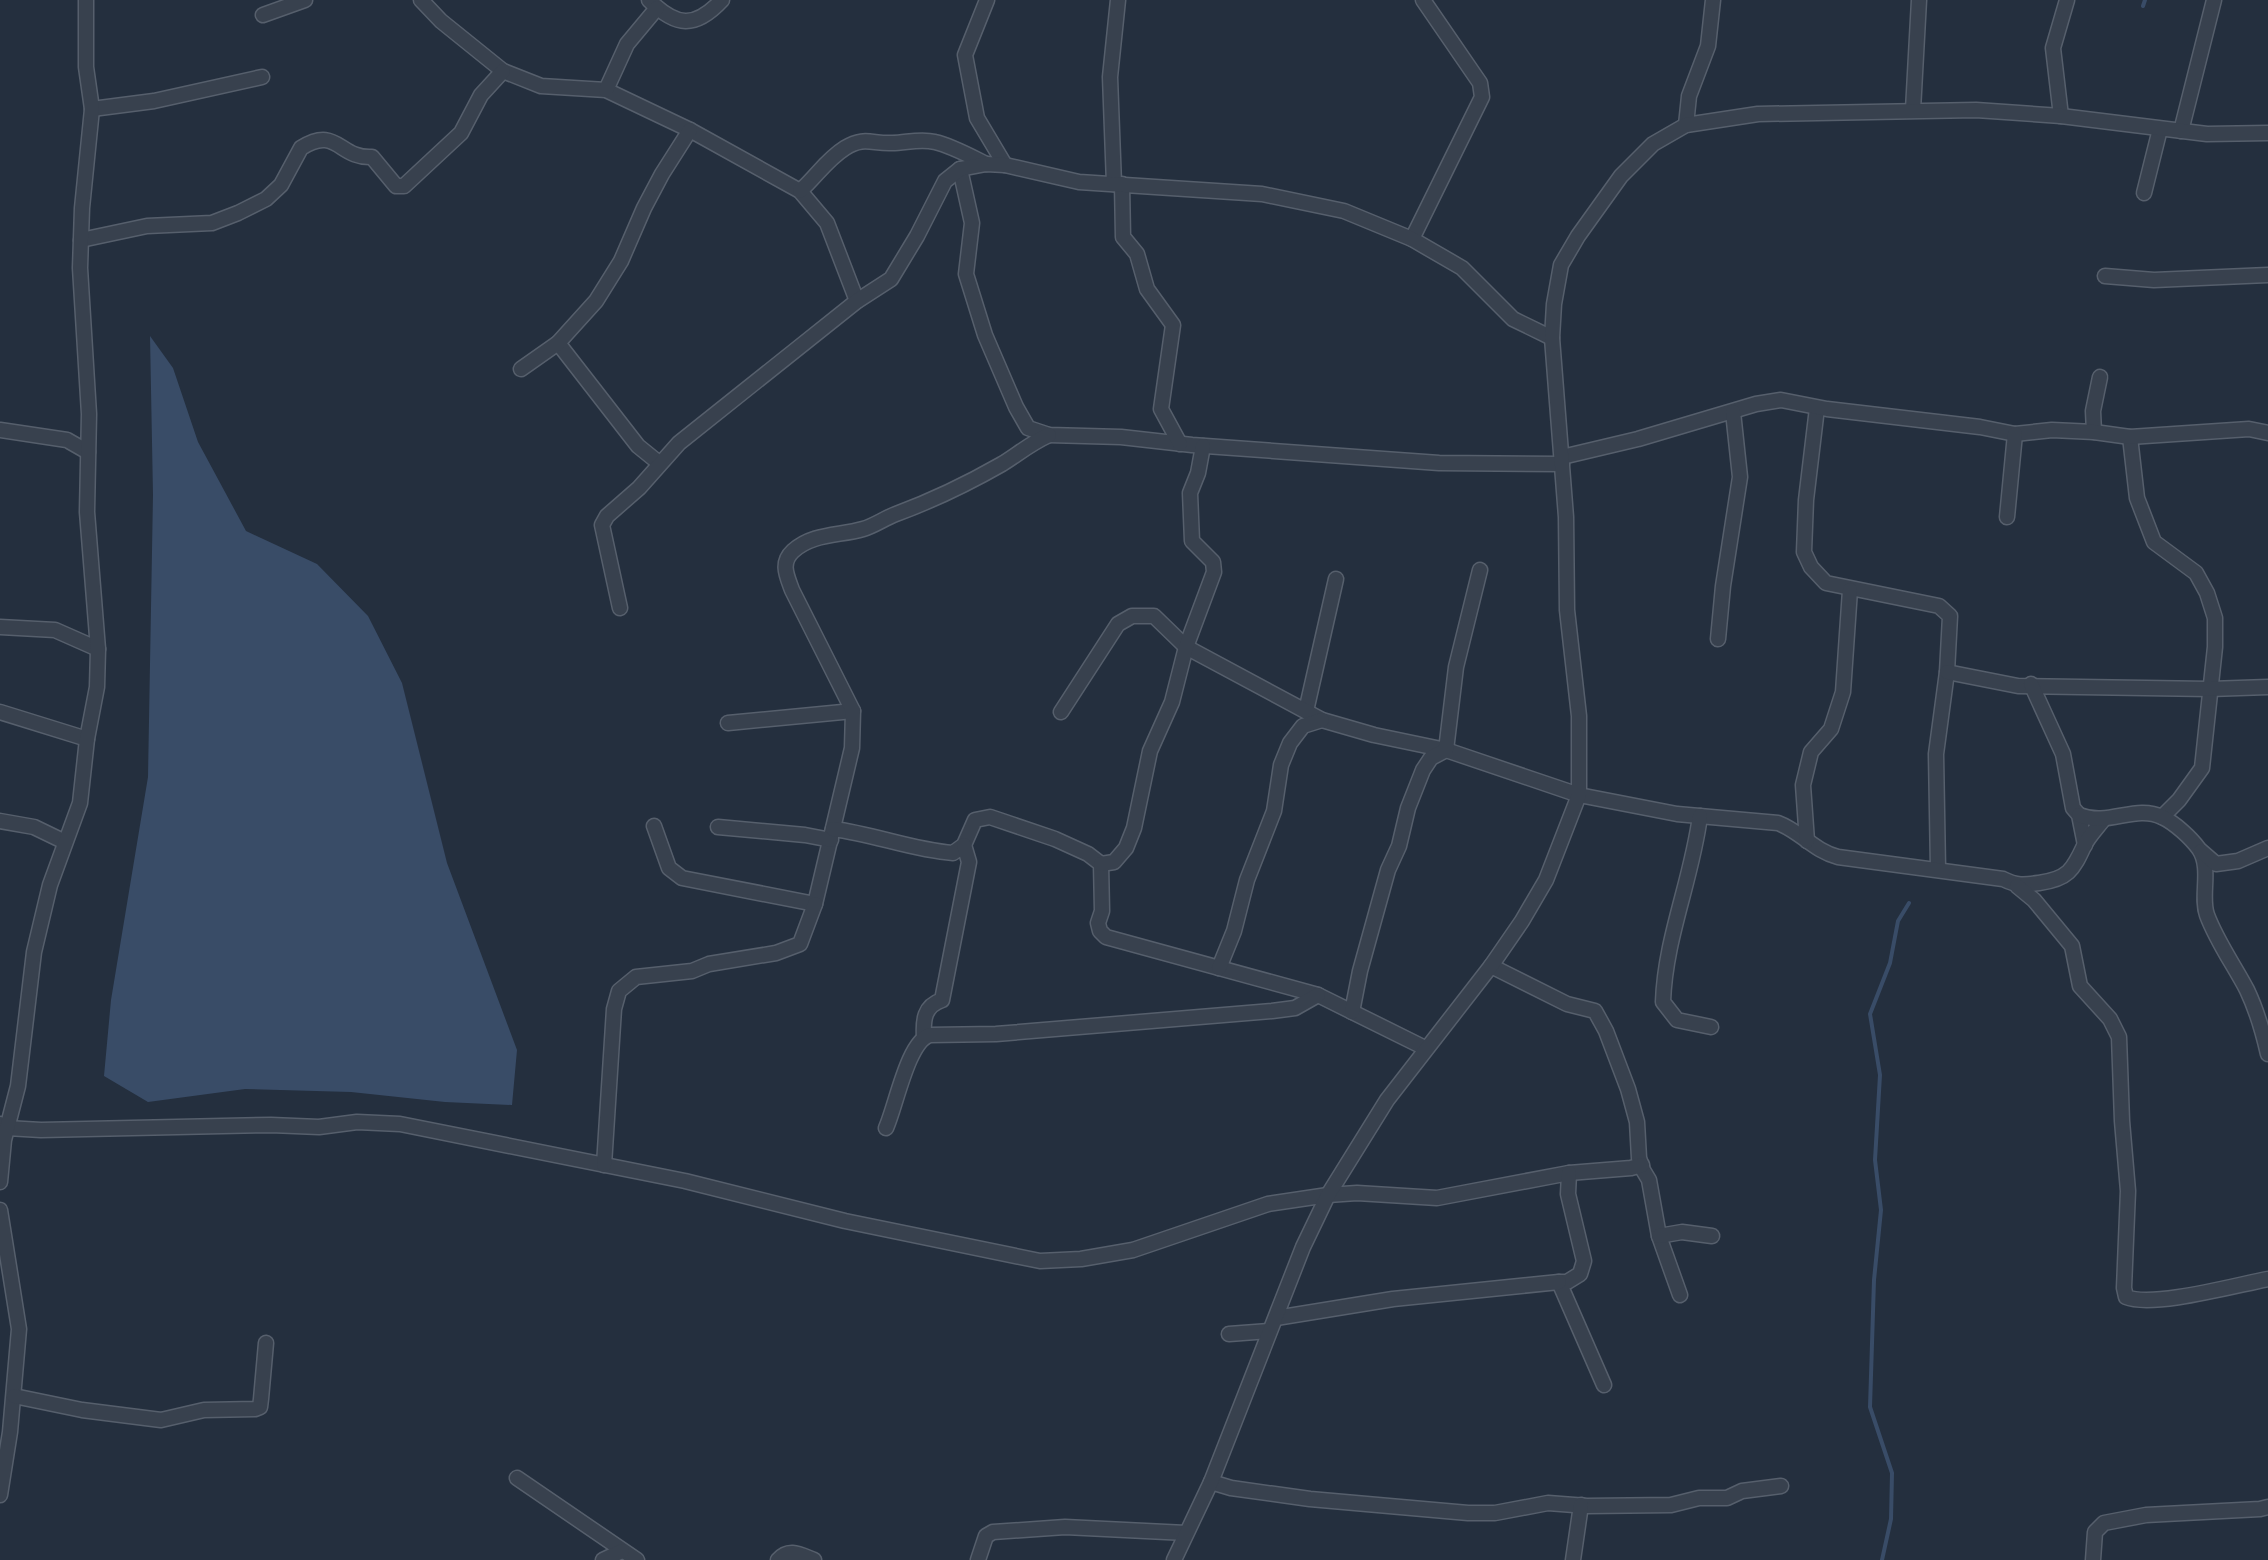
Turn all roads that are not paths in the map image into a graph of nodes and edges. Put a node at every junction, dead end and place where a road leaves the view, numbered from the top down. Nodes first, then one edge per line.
1 (86, 0) edge
2 (305, 0) edge
3 (421, 0) edge
4 (722, 0) edge
5 (987, 0) edge
6 (1118, 0) edge
7 (1423, 0) edge
8 (1713, 0) edge
9 (1919, 0) edge
10 (2067, 0) edge
11 (2214, 0) edge
12 (653, 4) edge
13 (263, 15) dead end
14 (503, 71) junction
15 (262, 77) dead end
16 (606, 90) junction
17 (92, 109) junction
18 (1913, 110) junction
19 (2061, 116) junction
20 (1686, 125) junction
21 (2160, 129) junction
22 (690, 130) junction
23 (2181, 131) junction
24 (2268, 133) edge
25 (986, 164) junction
26 (1005, 165) junction
27 (960, 169) junction
28 (1118, 184) junction
29 (800, 191) junction
30 (2144, 193) dead end
31 (1412, 239) junction
32 (81, 240) junction
33 (2268, 275) edge
34 (2105, 276) dead end
35 (857, 301) junction
36 (1552, 338) junction
37 (558, 343) junction
38 (521, 369) dead end
39 (2100, 377) dead end
40 (1817, 408) junction
41 (1733, 412) junction
42 (0, 430) edge
43 (2094, 432) junction
44 (2268, 433) edge
45 (2015, 434) junction
46 (1049, 435) junction
47 (2130, 437) junction
48 (1180, 444) junction
49 (1203, 446) junction
50 (88, 452) junction
51 (1562, 460) junction
52 (659, 463) junction
53 (2007, 517) dead end
54 (1480, 570) dead end
55 (1336, 579) dead end
56 (1850, 590) junction
57 (620, 608) dead end
58 (0, 627) edge
59 (1718, 639) dead end
60 (1186, 647) junction
61 (98, 649) junction
62 (1947, 672) junction
63 (2031, 684) junction
64 (2268, 687) edge
65 (2210, 689) junction
66 (853, 711) junction
67 (1306, 711) junction
68 (0, 712) edge
69 (1061, 712) dead end
70 (1322, 720) junction
71 (728, 723) dead end
72 (87, 739) junction
73 (1446, 750) junction
74 (1579, 795) junction
75 (2079, 815) junction
76 (1700, 816) junction
77 (2162, 817) junction
78 (2103, 820) junction
79 (0, 821) edge
80 (654, 826) dead end
81 (718, 827) dead end
82 (832, 834) junction
83 (1807, 841) junction
84 (65, 842) junction
85 (964, 845) junction
86 (2085, 845) junction
87 (2268, 848) edge
88 (2201, 851) junction
89 (1101, 864) junction
90 (1938, 869) junction
91 (2017, 886) junction
92 (815, 904) junction
93 (1491, 966) junction
94 (1219, 968) junction
95 (1318, 995) junction
96 (1352, 1012) junction
97 (1711, 1027) dead end
98 (924, 1037) junction
99 (1425, 1048) junction
100 (2268, 1054) edge
101 (4, 1126) edge
102 (886, 1128) dead end
103 (604, 1165) junction
104 (1642, 1165) junction
105 (1569, 1173) junction
106 (0, 1182) edge
107 (1328, 1195) junction
108 (0, 1210) edge
109 (1659, 1236) junction
110 (1712, 1236) dead end
111 (2268, 1279) edge
112 (1559, 1282) junction
113 (1680, 1295) dead end
114 (1273, 1324) junction
115 (1229, 1334) dead end
116 (266, 1343) dead end
117 (1604, 1385) dead end
118 (14, 1396) junction
119 (2, 1478) edge
120 (517, 1478) dead end
121 (1211, 1482) junction
122 (1781, 1486) dead end
123 (0, 1495) edge
124 (1581, 1505) junction
125 (2268, 1507) edge
126 (1186, 1533) junction
127 (622, 1551) junction
128 (603, 1560) edge
129 (637, 1560) edge
130 (778, 1560) edge
131 (814, 1560) edge
132 (978, 1560) edge
133 (1174, 1560) edge
134 (1573, 1560) edge
135 (2093, 1560) edge

1 - 17 street
2 - 13 street
3 - 14 street
4 - 12 street
5 - 26 street
6 - 28 street
7 - 31 street
8 - 20 street
9 - 18 street
10 - 19 street
11 - 23 street
12 - 16 street
14 - 16 street
14 - 32 street
15 - 17 street
16 - 22 street
17 - 32 street
18 - 19 street
18 - 20 street
19 - 21 street
20 - 36 street
21 - 23 street
21 - 30 street
22 - 29 street
22 - 37 street
23 - 24 street
25 - 26 street
25 - 27 street
25 - 29 street
26 - 28 street
27 - 35 street
27 - 46 street
28 - 31 street
28 - 48 street
29 - 35 street
31 - 36 street
32 - 50 street
33 - 34 street
35 - 52 street
36 - 51 street
37 - 38 street
37 - 52 street
39 - 43 street
40 - 41 street
40 - 45 street
40 - 56 street
41 - 51 street
41 - 59 street
42 - 50 street
43 - 45 street
43 - 47 street
44 - 47 street
45 - 53 street
46 - 48 street
46 - 66 street
47 - 65 street
48 - 49 street
49 - 51 street
49 - 60 street
50 - 61 street
51 - 74 street
52 - 57 street
54 - 73 street
55 - 67 street
56 - 62 street
56 - 83 street
58 - 61 street
60 - 67 street
60 - 69 street
60 - 89 street
61 - 72 street
62 - 63 street
62 - 90 street
63 - 65 street
63 - 75 street
64 - 65 street
65 - 77 street
66 - 71 street
66 - 82 street
67 - 70 street
68 - 72 street
70 - 73 street
70 - 94 street
72 - 84 street
73 - 74 street
73 - 96 street
74 - 76 street
74 - 93 street
75 - 78 street
75 - 86 street
76 - 83 street
76 - 97 street
77 - 78 street
77 - 88 street
78 - 86 street
79 - 84 street
80 - 92 street
81 - 82 street
82 - 85 street
82 - 92 street
83 - 90 street
84 - 101 street
85 - 89 street
85 - 98 street
86 - 91 street
87 - 88 street
88 - 100 street
89 - 94 street
90 - 91 street
91 - 111 street
92 - 103 street
93 - 99 street
93 - 104 street
94 - 95 street
95 - 96 street
95 - 98 street
96 - 99 street
98 - 102 street
99 - 107 street
101 - 103 street
101 - 106 street
103 - 107 street
104 - 105 street
104 - 109 street
105 - 107 street
105 - 112 street
107 - 114 street
108 - 118 street
109 - 110 street
109 - 113 street
112 - 114 street
112 - 117 street
114 - 115 street
114 - 121 street
116 - 118 street
118 - 119 street
119 - 123 street
120 - 127 street
121 - 124 street
121 - 126 street
122 - 124 street
124 - 134 street
125 - 135 street
126 - 132 street
126 - 133 street
127 - 128 street
127 - 129 street
130 - 131 street

